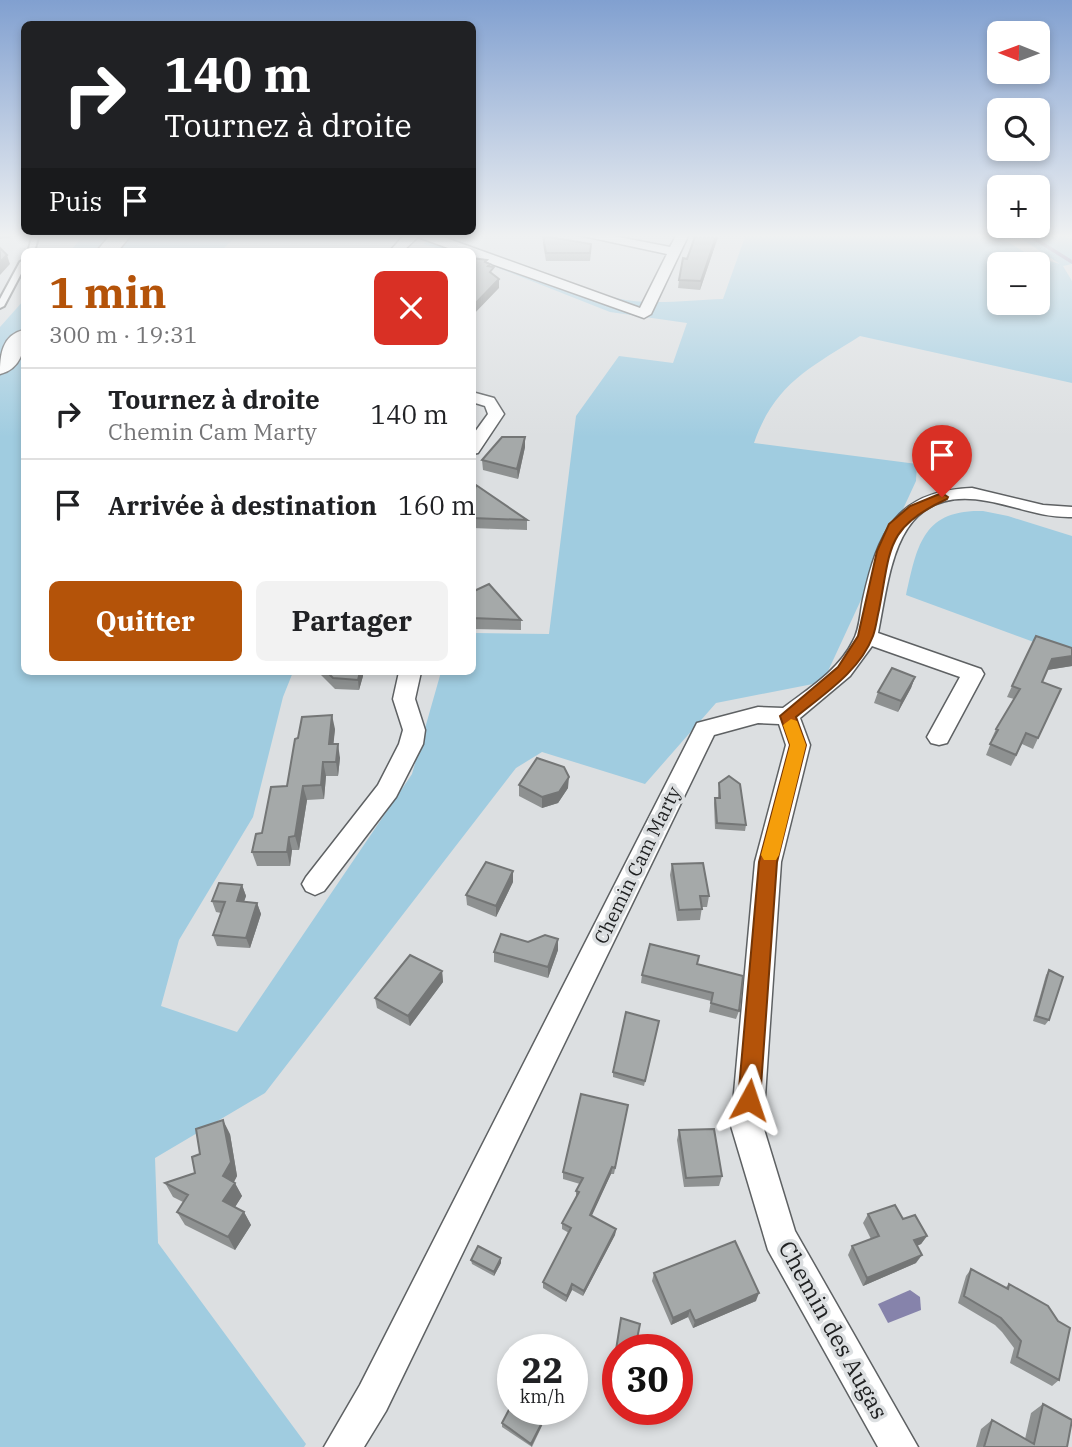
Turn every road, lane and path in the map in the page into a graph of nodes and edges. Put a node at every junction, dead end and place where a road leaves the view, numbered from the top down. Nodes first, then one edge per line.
1 (609, 302) edge
2 (650, 302) edge
3 (21, 341) edge
4 (0, 367) edge
5 (476, 398) edge
6 (476, 443) edge
7 (1067, 516) edge
8 (866, 636) junction
9 (409, 675) edge
10 (788, 716) junction
11 (939, 737) dead end
12 (315, 884) dead end
13 (343, 1447) edge
14 (899, 1447) edge

1 - 2 street
3 - 4 main road
5 - 6 street
7 - 8 street
8 - 10 street
8 - 11 street
9 - 12 street
10 - 13 street, Chemin Cam Marty
10 - 14 street, Chemin des Augas

